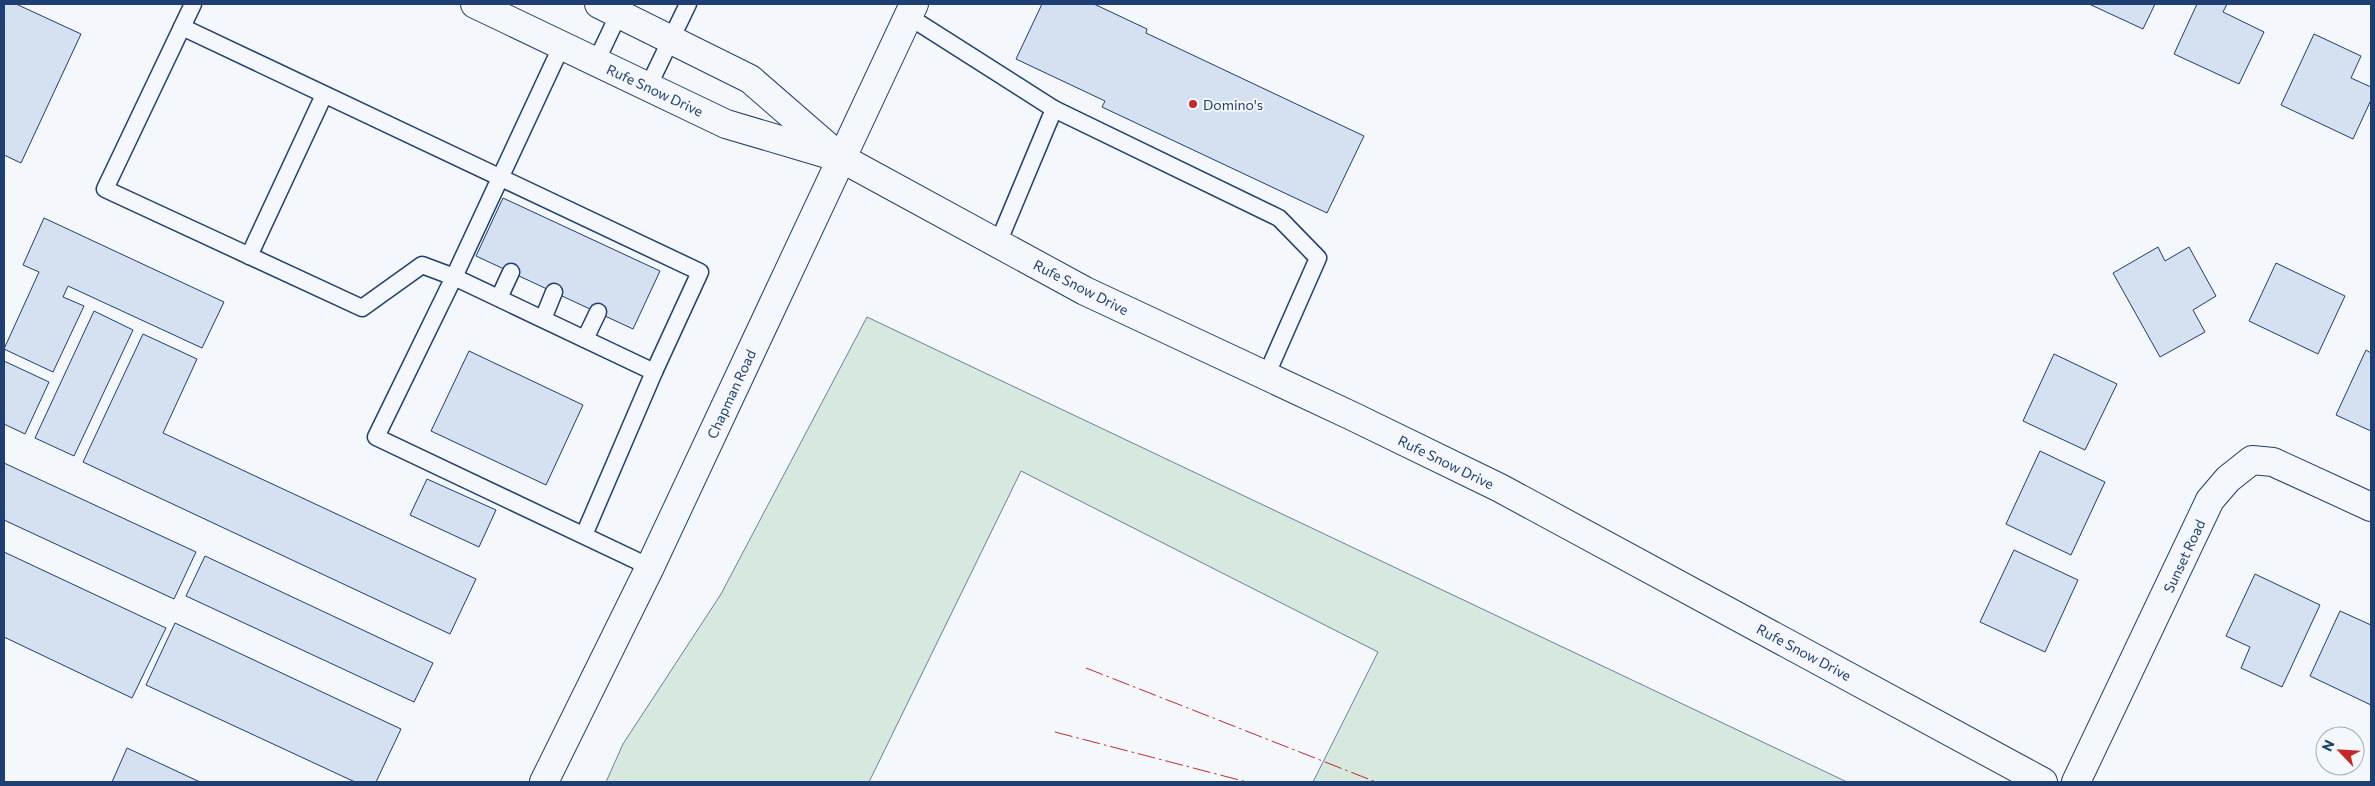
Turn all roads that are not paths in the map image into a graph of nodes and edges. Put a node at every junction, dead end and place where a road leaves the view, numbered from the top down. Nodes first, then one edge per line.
1 (193, 4) edge
2 (475, 4) edge
3 (688, 4) edge
4 (614, 7) edge
5 (911, 10) edge
6 (182, 27) junction
7 (671, 40) junction
8 (562, 46) junction
9 (596, 62) junction
10 (648, 87) junction
11 (324, 95) junction
12 (1054, 109) junction
13 (841, 158) junction
14 (499, 178) junction
15 (998, 243) junction
16 (248, 256) junction
17 (510, 272) dead end
18 (454, 277) junction
19 (554, 292) dead end
20 (499, 298) junction
21 (598, 312) dead end
22 (543, 319) junction
23 (585, 339) junction
24 (654, 372) junction
25 (1266, 376) junction
26 (2371, 507) edge
27 (584, 535) junction
28 (650, 567) junction
29 (544, 782) edge
30 (2044, 782) edge
31 (2076, 782) edge

1 - 6 lane
2 - 8 main road, Rufe Snow Drive
3 - 7 lane
4 - 7 main road, Rufe Snow Drive
4 - 9 lane
5 - 12 lane
5 - 13 main road, Chapman Road
6 - 11 lane
6 - 16 lane
7 - 10 lane
7 - 13 main road, Rufe Snow Drive
8 - 9 main road, Rufe Snow Drive
8 - 14 lane
9 - 10 main road, Rufe Snow Drive
10 - 13 main road, Rufe Snow Drive
11 - 14 lane
11 - 16 lane
12 - 15 lane
12 - 25 lane
13 - 15 main road, Rufe Snow Drive
13 - 28 main road, Chapman Road
14 - 18 lane
14 - 24 lane
15 - 25 main road, Rufe Snow Drive
16 - 18 lane
17 - 20 lane
18 - 20 lane
18 - 27 lane
19 - 22 lane
20 - 22 lane
21 - 23 lane
22 - 23 lane
23 - 24 lane
24 - 27 lane
25 - 30 main road, Rufe Snow Drive
26 - 31 main road, Sunset Road
27 - 28 lane
28 - 29 main road, Chapman Road

